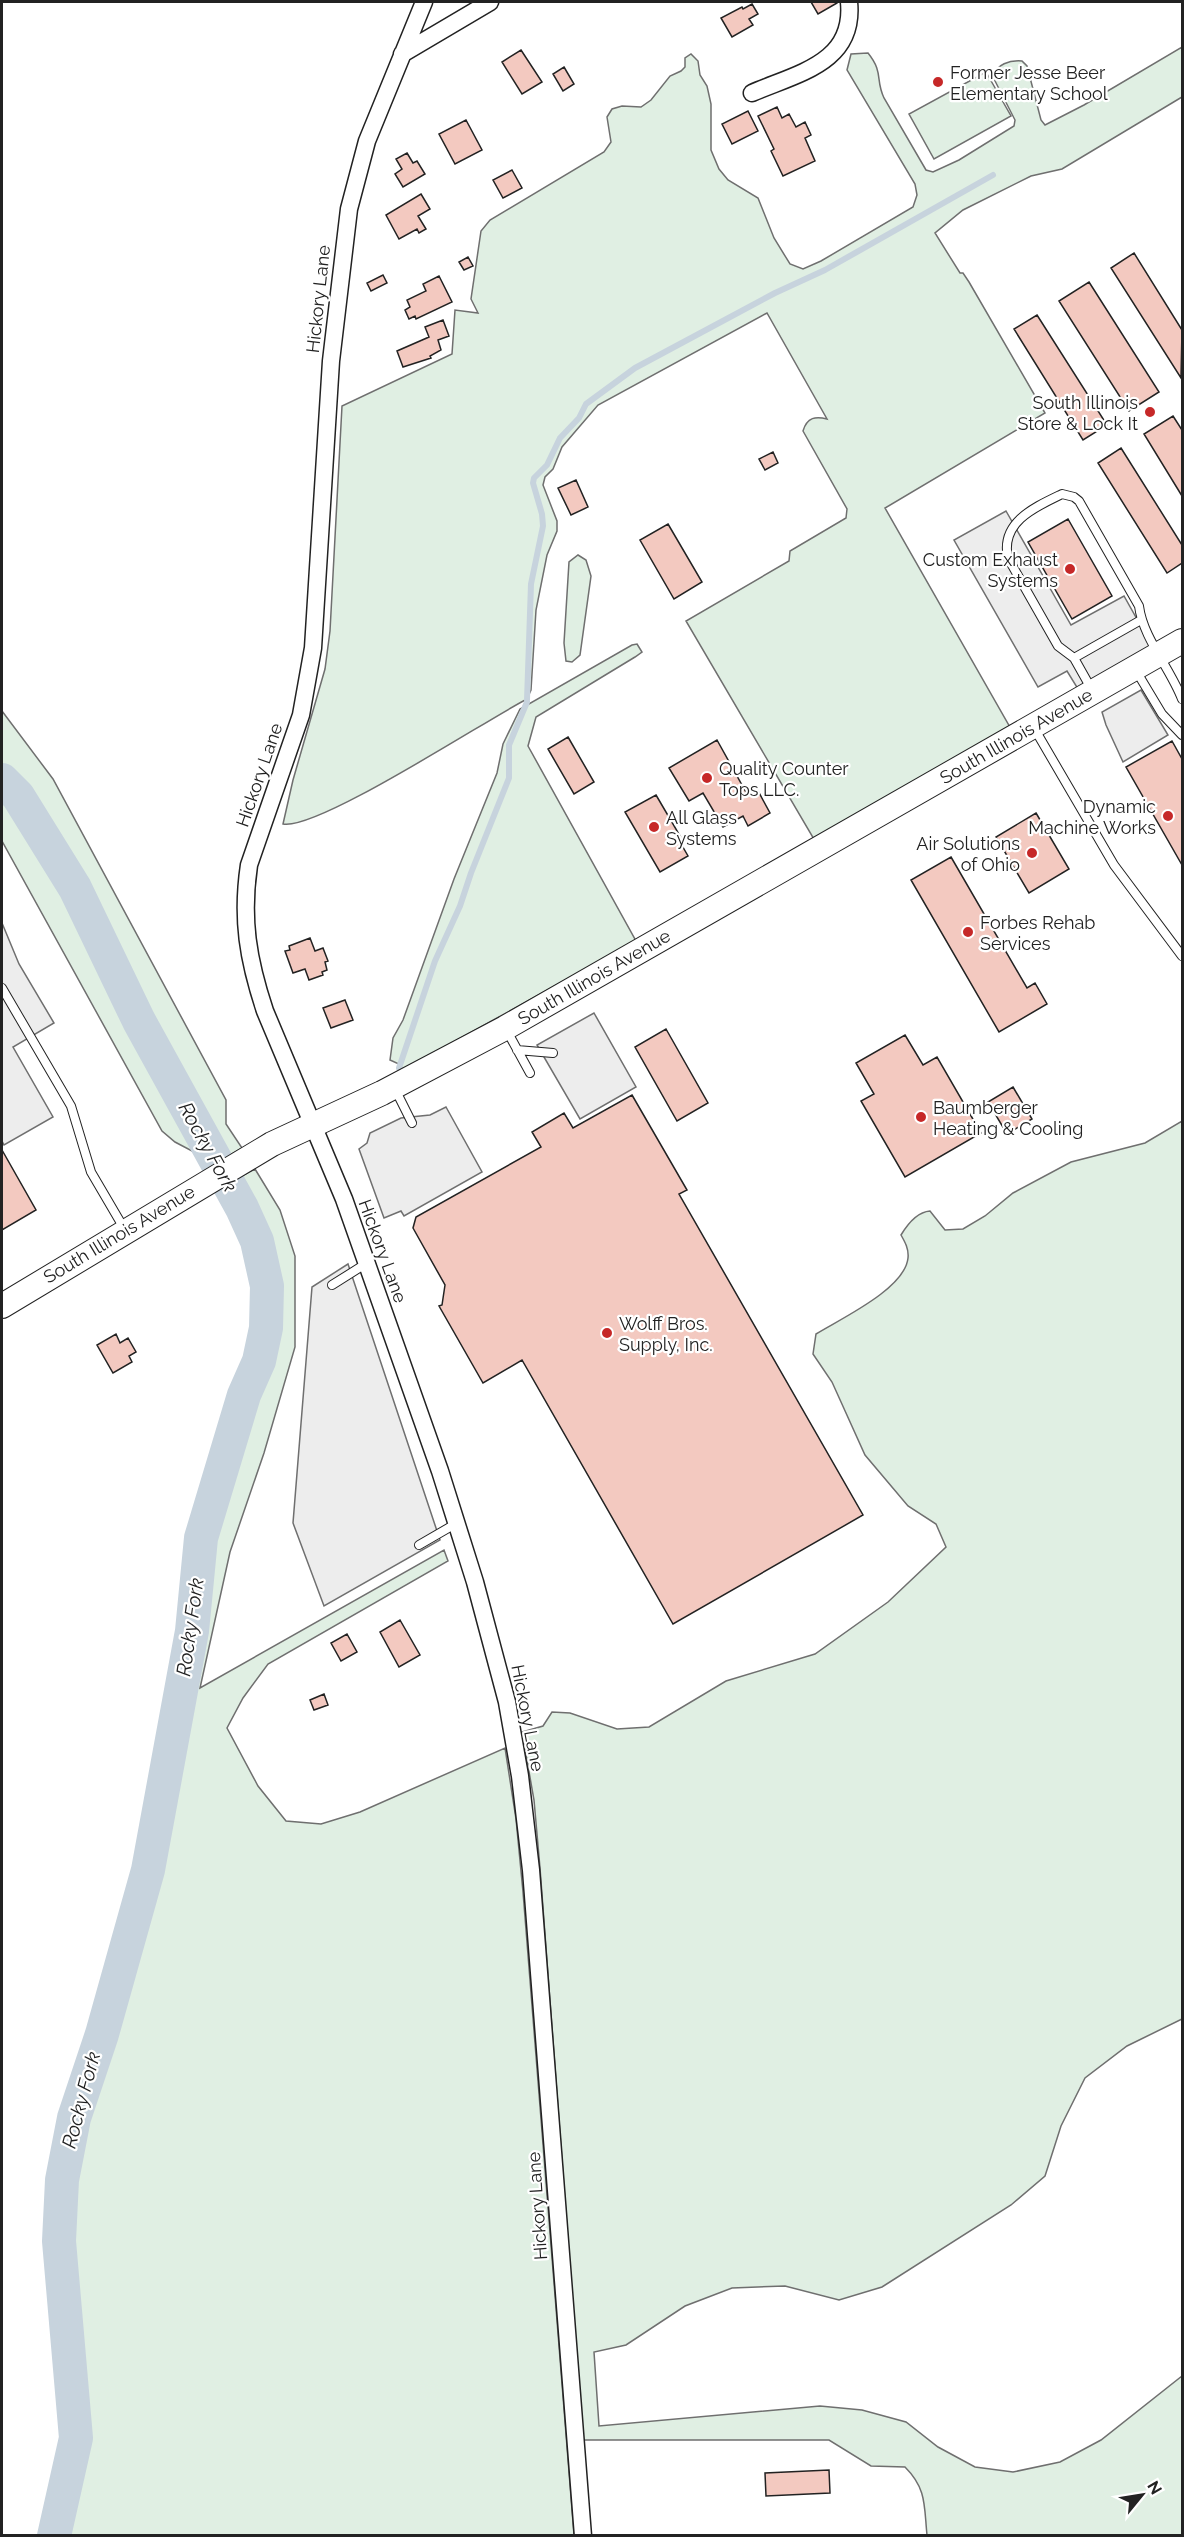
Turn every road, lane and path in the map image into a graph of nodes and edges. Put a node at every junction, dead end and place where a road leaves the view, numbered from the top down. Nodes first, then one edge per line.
1 (424, 2) edge
2 (490, 2) edge
3 (849, 2) edge
4 (402, 54) junction
5 (752, 93) dead end
6 (1141, 620) junction
7 (1182, 641) edge
8 (1160, 654) junction
9 (1074, 658) junction
10 (1135, 668) junction
11 (1093, 692) junction
12 (1182, 699) edge
13 (1033, 726) junction
14 (1182, 735) edge
15 (1182, 956) edge
16 (2, 988) edge
17 (505, 1028) junction
18 (517, 1050) junction
19 (553, 1053) dead end
20 (530, 1073) dead end
21 (394, 1087) junction
22 (412, 1123) dead end
23 (312, 1125) junction
24 (125, 1231) junction
25 (367, 1263) junction
26 (332, 1285) dead end
27 (2, 1306) edge
28 (457, 1523) junction
29 (419, 1545) dead end
30 (583, 2535) edge

1 - 4 street, Hickory Lane
2 - 4 street
3 - 5 street
4 - 23 street, Hickory Lane
6 - 8 lane
6 - 9 lane
6 - 9 lane
7 - 8 main road, South Illinois Avenue
8 - 10 main road, South Illinois Avenue
8 - 12 lane
9 - 11 lane
10 - 11 main road, South Illinois Avenue
10 - 14 lane
11 - 13 main road, South Illinois Avenue
13 - 15 lane
13 - 17 main road, South Illinois Avenue
16 - 24 lane
17 - 18 lane
17 - 21 main road, South Illinois Avenue
18 - 19 lane
18 - 20 lane
21 - 22 lane
21 - 23 main road, South Illinois Avenue
23 - 24 main road, South Illinois Avenue
23 - 25 street, Hickory Lane
24 - 27 main road, South Illinois Avenue
25 - 26 lane
25 - 28 street, Hickory Lane
28 - 29 lane
28 - 30 street, Hickory Lane

